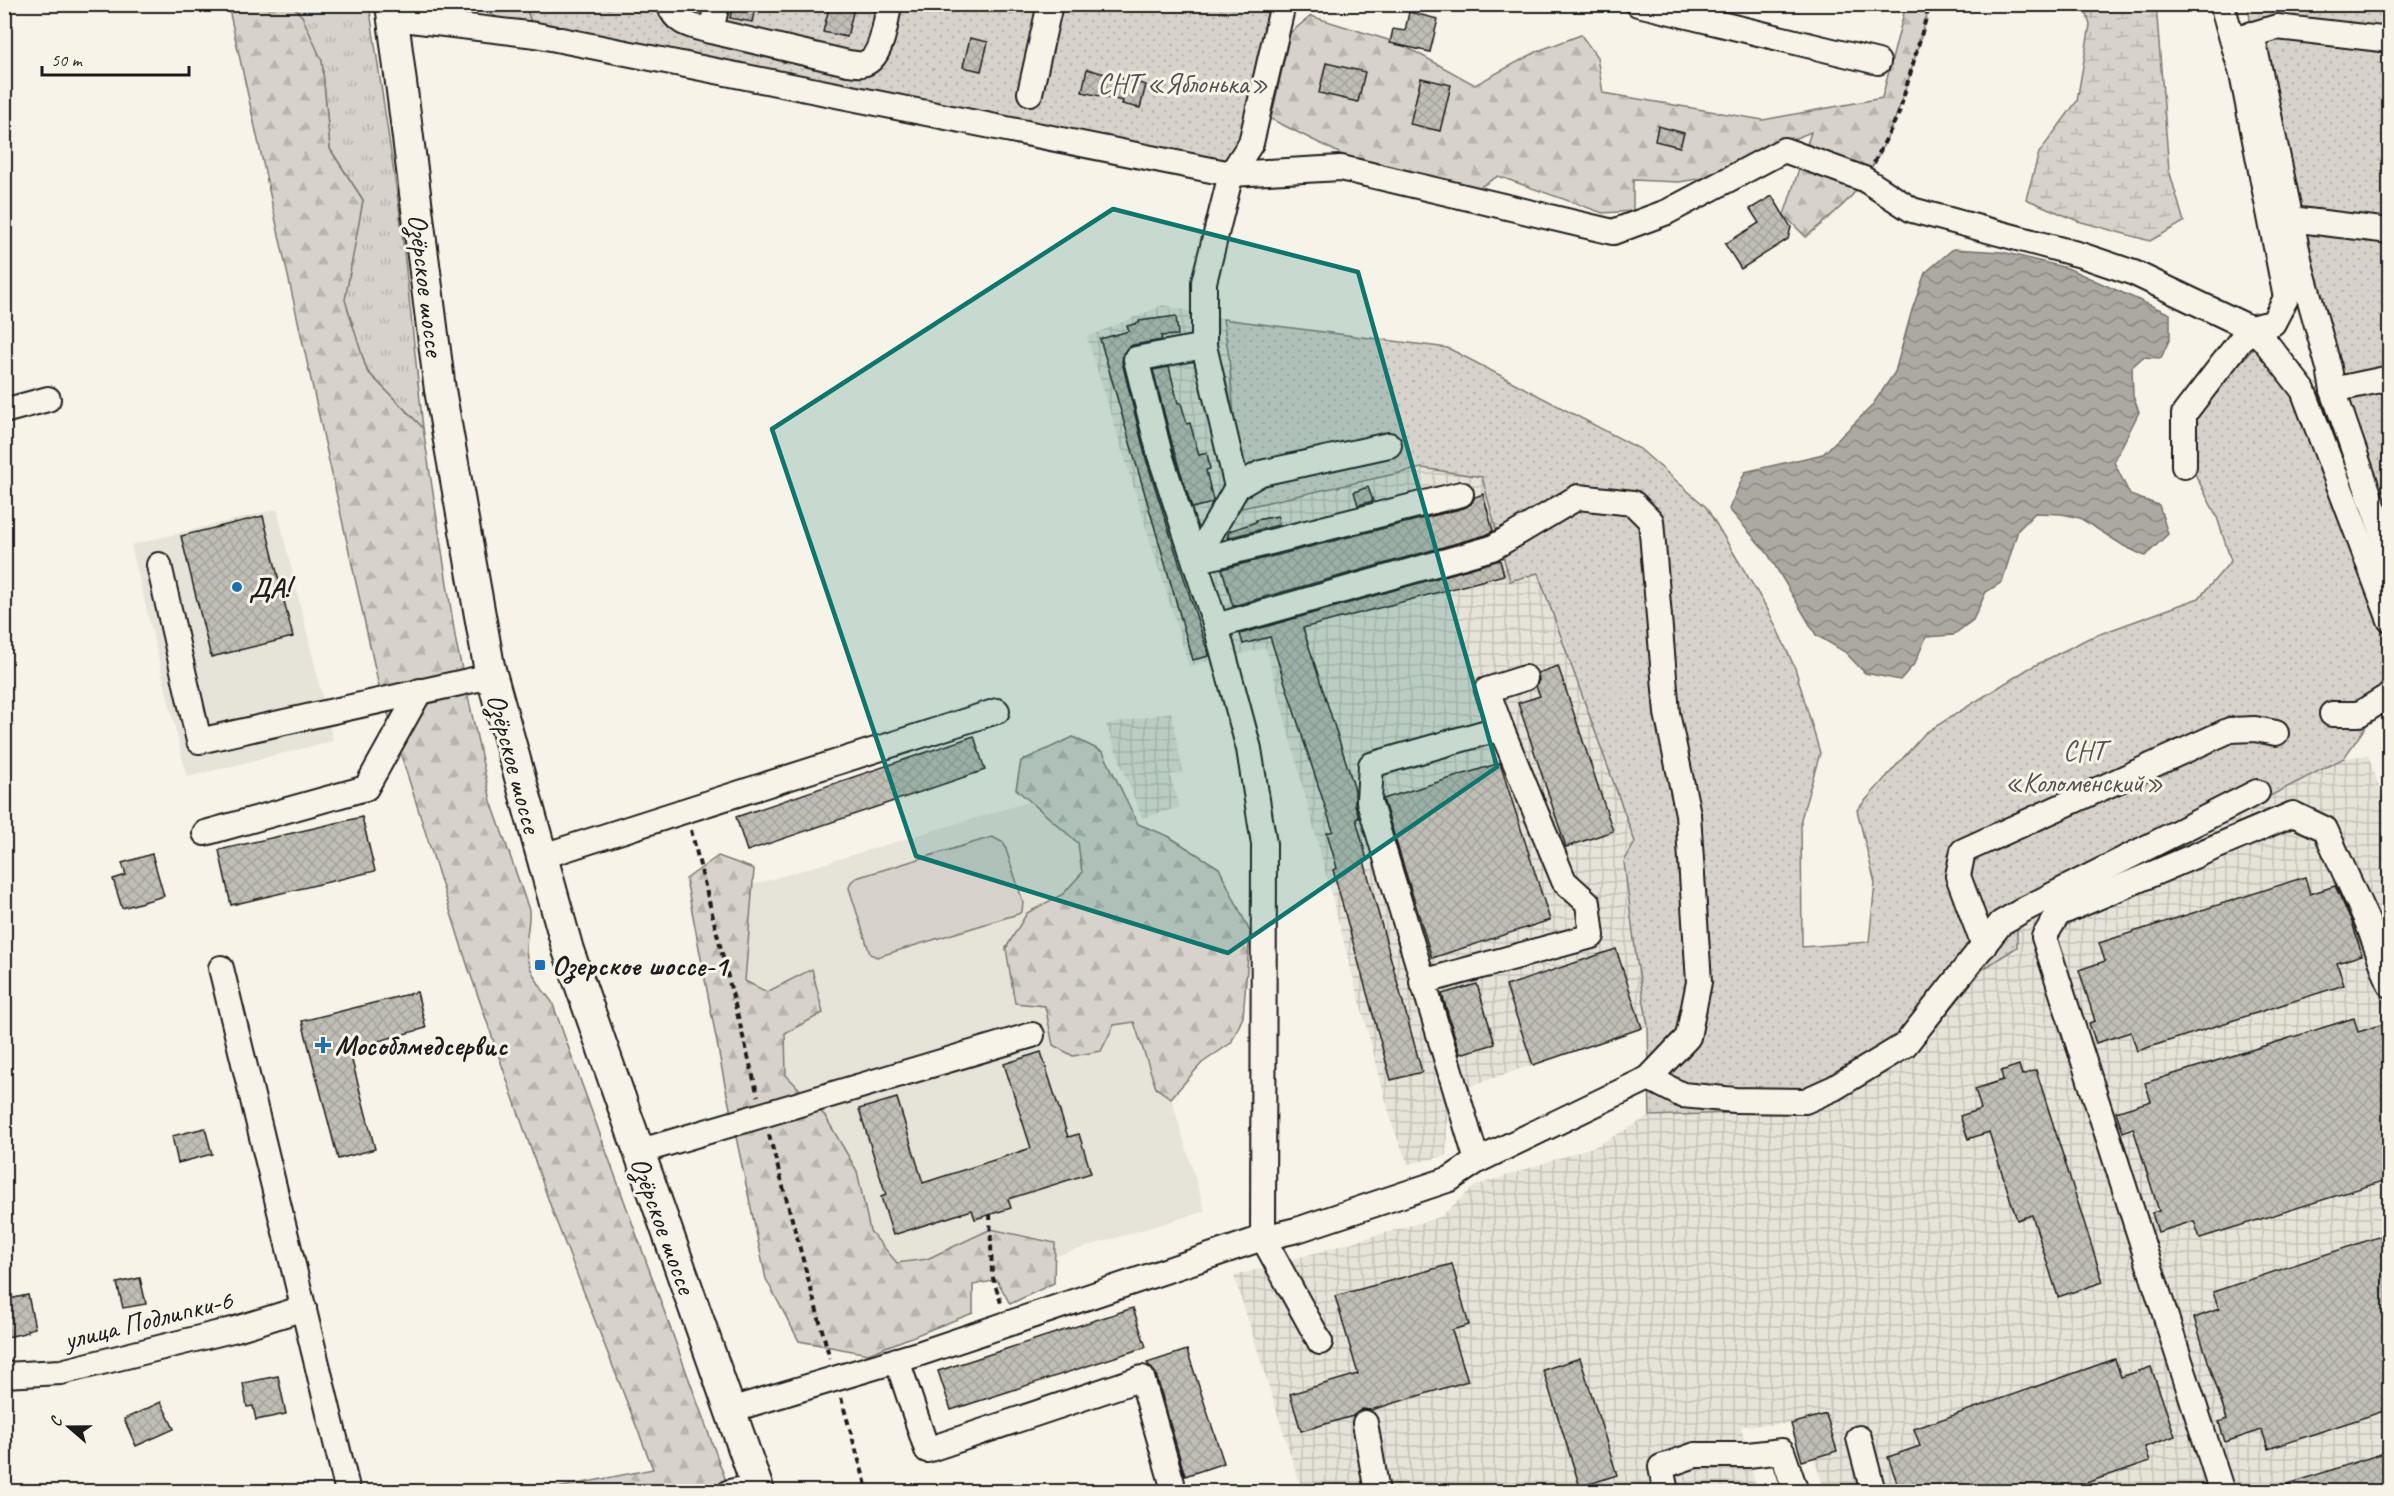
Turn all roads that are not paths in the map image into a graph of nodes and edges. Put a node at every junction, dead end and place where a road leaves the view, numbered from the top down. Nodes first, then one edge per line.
1 (669, 4) edge
2 (717, 4) edge
3 (890, 4) edge
4 (1050, 4) edge
5 (1283, 4) edge
6 (1638, 4) edge
7 (2222, 4) edge
8 (392, 11) edge
9 (711, 31) junction
10 (2242, 37) junction
11 (2390, 40) edge
12 (1878, 62) dead end
13 (1030, 93) dead end
14 (1232, 174) junction
15 (2291, 219) junction
16 (2390, 231) edge
17 (2250, 328) junction
18 (1204, 346) junction
19 (2390, 378) edge
20 (2333, 390) junction
21 (48, 399) dead end
22 (4, 411) edge
23 (1389, 445) dead end
24 (2184, 466) dead end
25 (1237, 487) junction
26 (1461, 494) dead end
27 (2390, 555) edge
28 (1195, 561) junction
29 (159, 566) dead end
30 (2390, 620) edge
31 (1215, 626) junction
32 (491, 675) junction
33 (1525, 678) dead end
34 (420, 692) junction
35 (2390, 695) edge
36 (997, 711) dead end
37 (2332, 714) dead end
38 (1500, 728) junction
39 (2276, 733) dead end
40 (2257, 792) dead end
41 (205, 833) dead end
42 (540, 857) junction
43 (1984, 946) junction
44 (221, 968) dead end
45 (1422, 982) junction
46 (2390, 985) edge
47 (1032, 1035) dead end
48 (1649, 1078) junction
49 (638, 1152) junction
50 (1476, 1161) junction
51 (1263, 1238) junction
52 (304, 1308) junction
53 (1320, 1342) dead end
54 (897, 1360) junction
55 (4, 1375) edge
56 (730, 1410) junction
57 (1365, 1422) dead end
58 (1859, 1438) dead end
59 (1172, 1483) dead end
60 (749, 1490) edge
61 (348, 1491) edge
62 (1377, 1491) edge
63 (1666, 1491) edge
64 (1796, 1491) edge
65 (1873, 1491) edge
66 (2222, 1491) edge

1 - 9 street
2 - 9 street
3 - 9 street
4 - 13 street
5 - 14 street
6 - 12 street
7 - 10 street
8 - 14 street
8 - 32 main road, Озёрское шоссе
10 - 11 street
10 - 15 street
10 - 17 street
14 - 17 street
14 - 18 street
15 - 16 street
15 - 20 street
17 - 24 street
17 - 30 street
18 - 25 street
18 - 28 street
19 - 20 street
20 - 27 street
21 - 22 street
23 - 25 street
25 - 28 street
26 - 28 street
28 - 31 street
29 - 34 street
31 - 48 street
31 - 51 street
32 - 34 street
32 - 42 main road, Озёрское шоссе
33 - 38 street
34 - 41 street
35 - 37 street
36 - 42 street
38 - 45 street
38 - 45 street
39 - 43 street
40 - 43 street
42 - 49 main road, Озёрское шоссе
43 - 48 street
44 - 52 street
45 - 50 street
46 - 66 street
47 - 49 street
48 - 50 street
49 - 56 main road, Озёрское шоссе
50 - 51 street
51 - 53 street
51 - 54 street
52 - 55 street, улица Подлипки-6
52 - 61 street
54 - 56 street
54 - 59 street
56 - 60 main road, Озёрское шоссе
57 - 62 street
58 - 65 street
63 - 64 street

